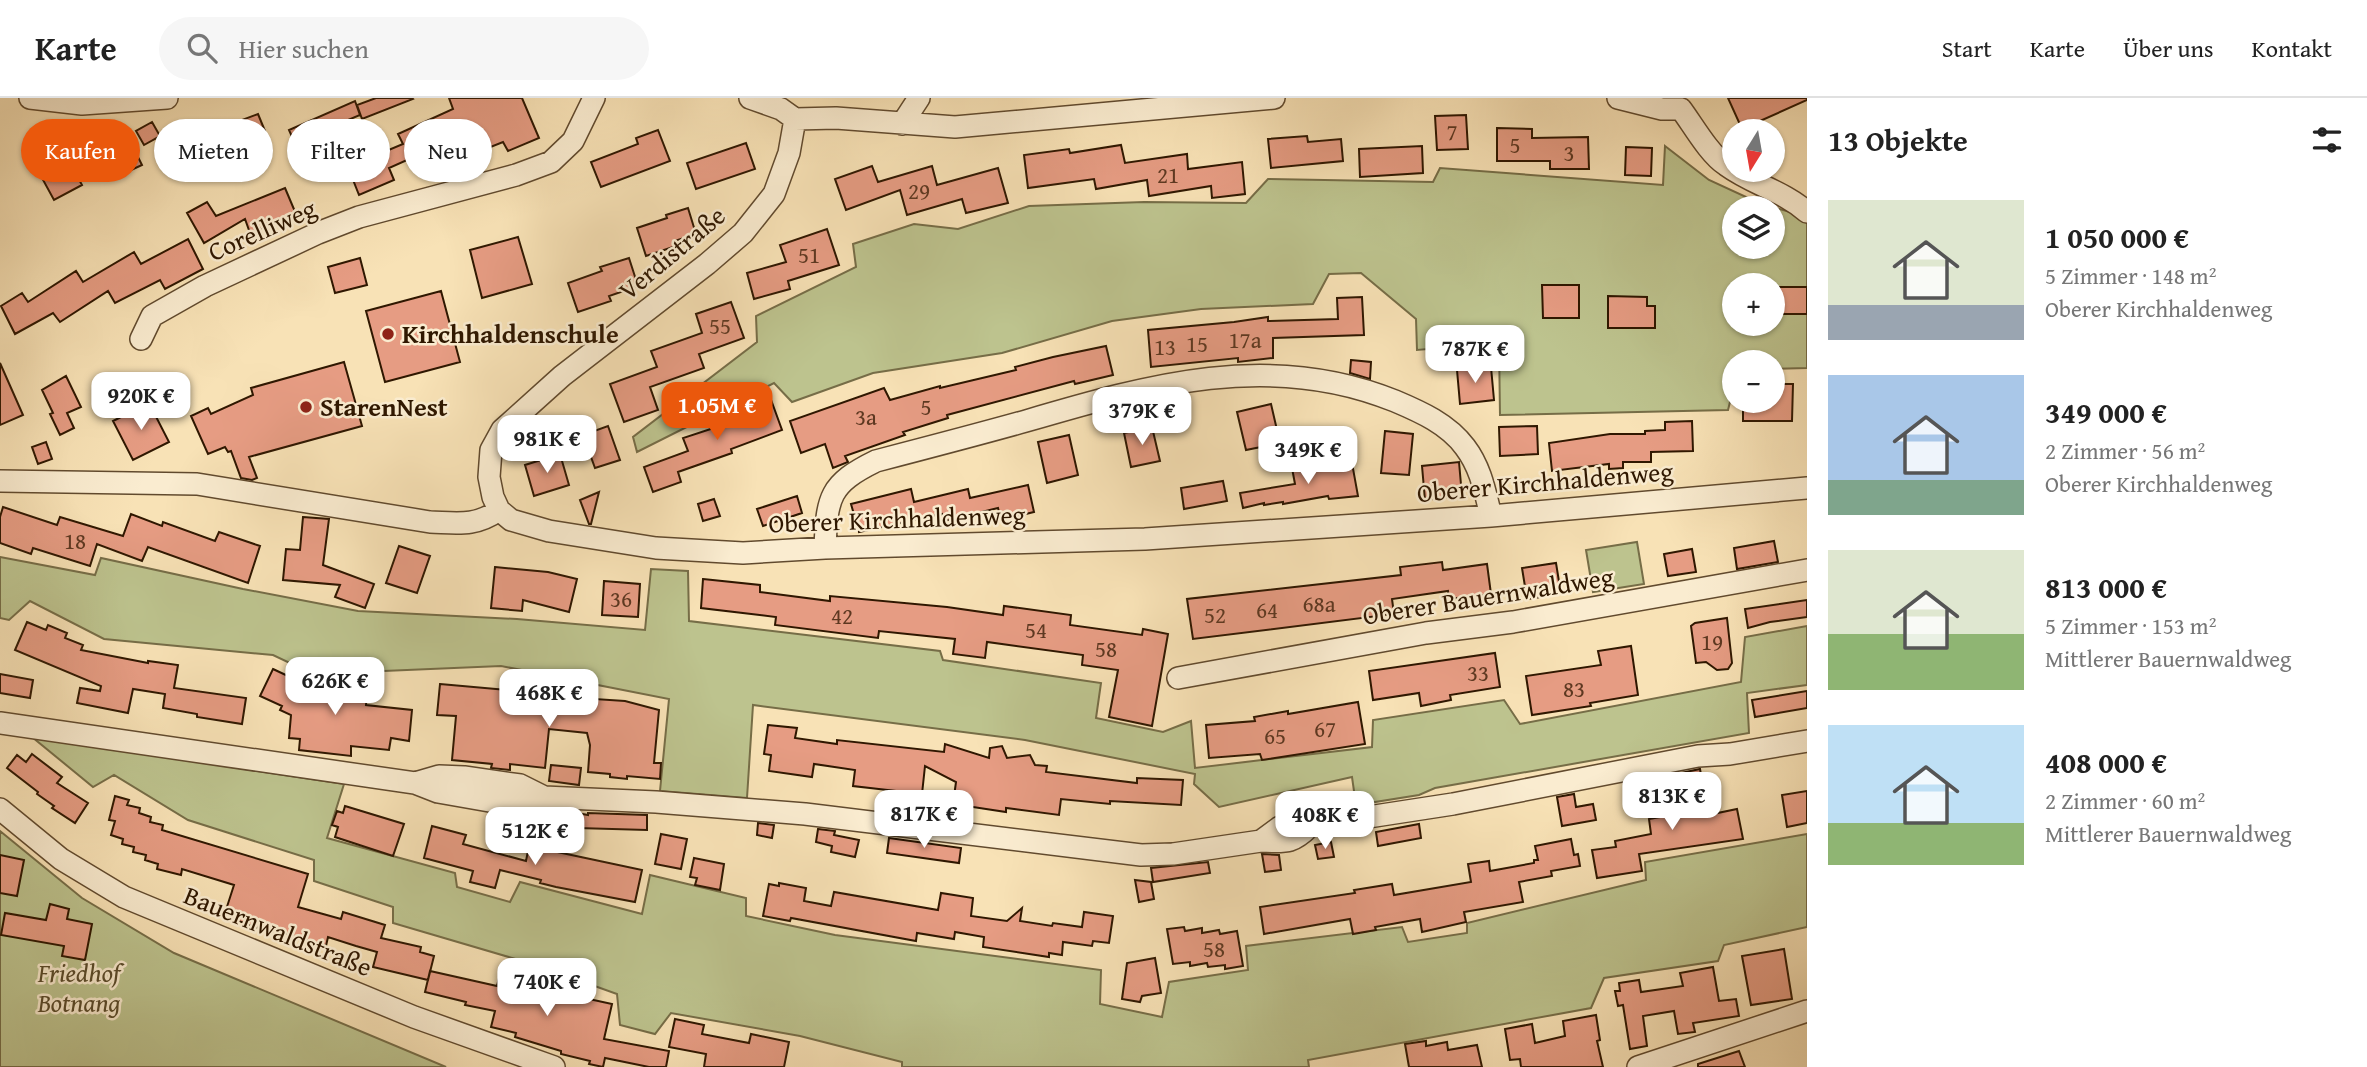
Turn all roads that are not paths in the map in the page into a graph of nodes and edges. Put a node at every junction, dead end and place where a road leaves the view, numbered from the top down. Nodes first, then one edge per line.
1 (30, 98) edge
2 (167, 98) edge
3 (594, 98) edge
4 (750, 98) edge
5 (919, 98) edge
6 (1274, 98) edge
7 (1618, 98) edge
8 (1690, 103) edge
9 (794, 119) junction
10 (902, 124) junction
11 (1807, 212) edge
12 (141, 339) dead end
13 (0, 481) edge
14 (1807, 488) edge
15 (499, 510) junction
16 (1491, 516) junction
17 (825, 548) junction
18 (1807, 570) edge
19 (1178, 678) dead end
20 (0, 723) edge
21 (1807, 741) edge
22 (0, 809) edge
23 (1807, 1011) edge
24 (554, 1067) edge
25 (1637, 1067) edge

1 - 2 street
3 - 12 street, Corelliweg
4 - 9 street
5 - 10 street
6 - 10 street
7 - 8 street
8 - 11 street
9 - 10 street
9 - 15 street, Verdistraße
13 - 15 street
14 - 16 street, Oberer Kirchhaldenweg
15 - 17 street, Oberer Kirchhaldenweg
16 - 17 street, Oberer Kirchhaldenweg
16 - 17 street
18 - 19 street, Oberer Bauernwaldweg
20 - 21 street
22 - 24 street, Bauernwaldstraße
23 - 25 street

